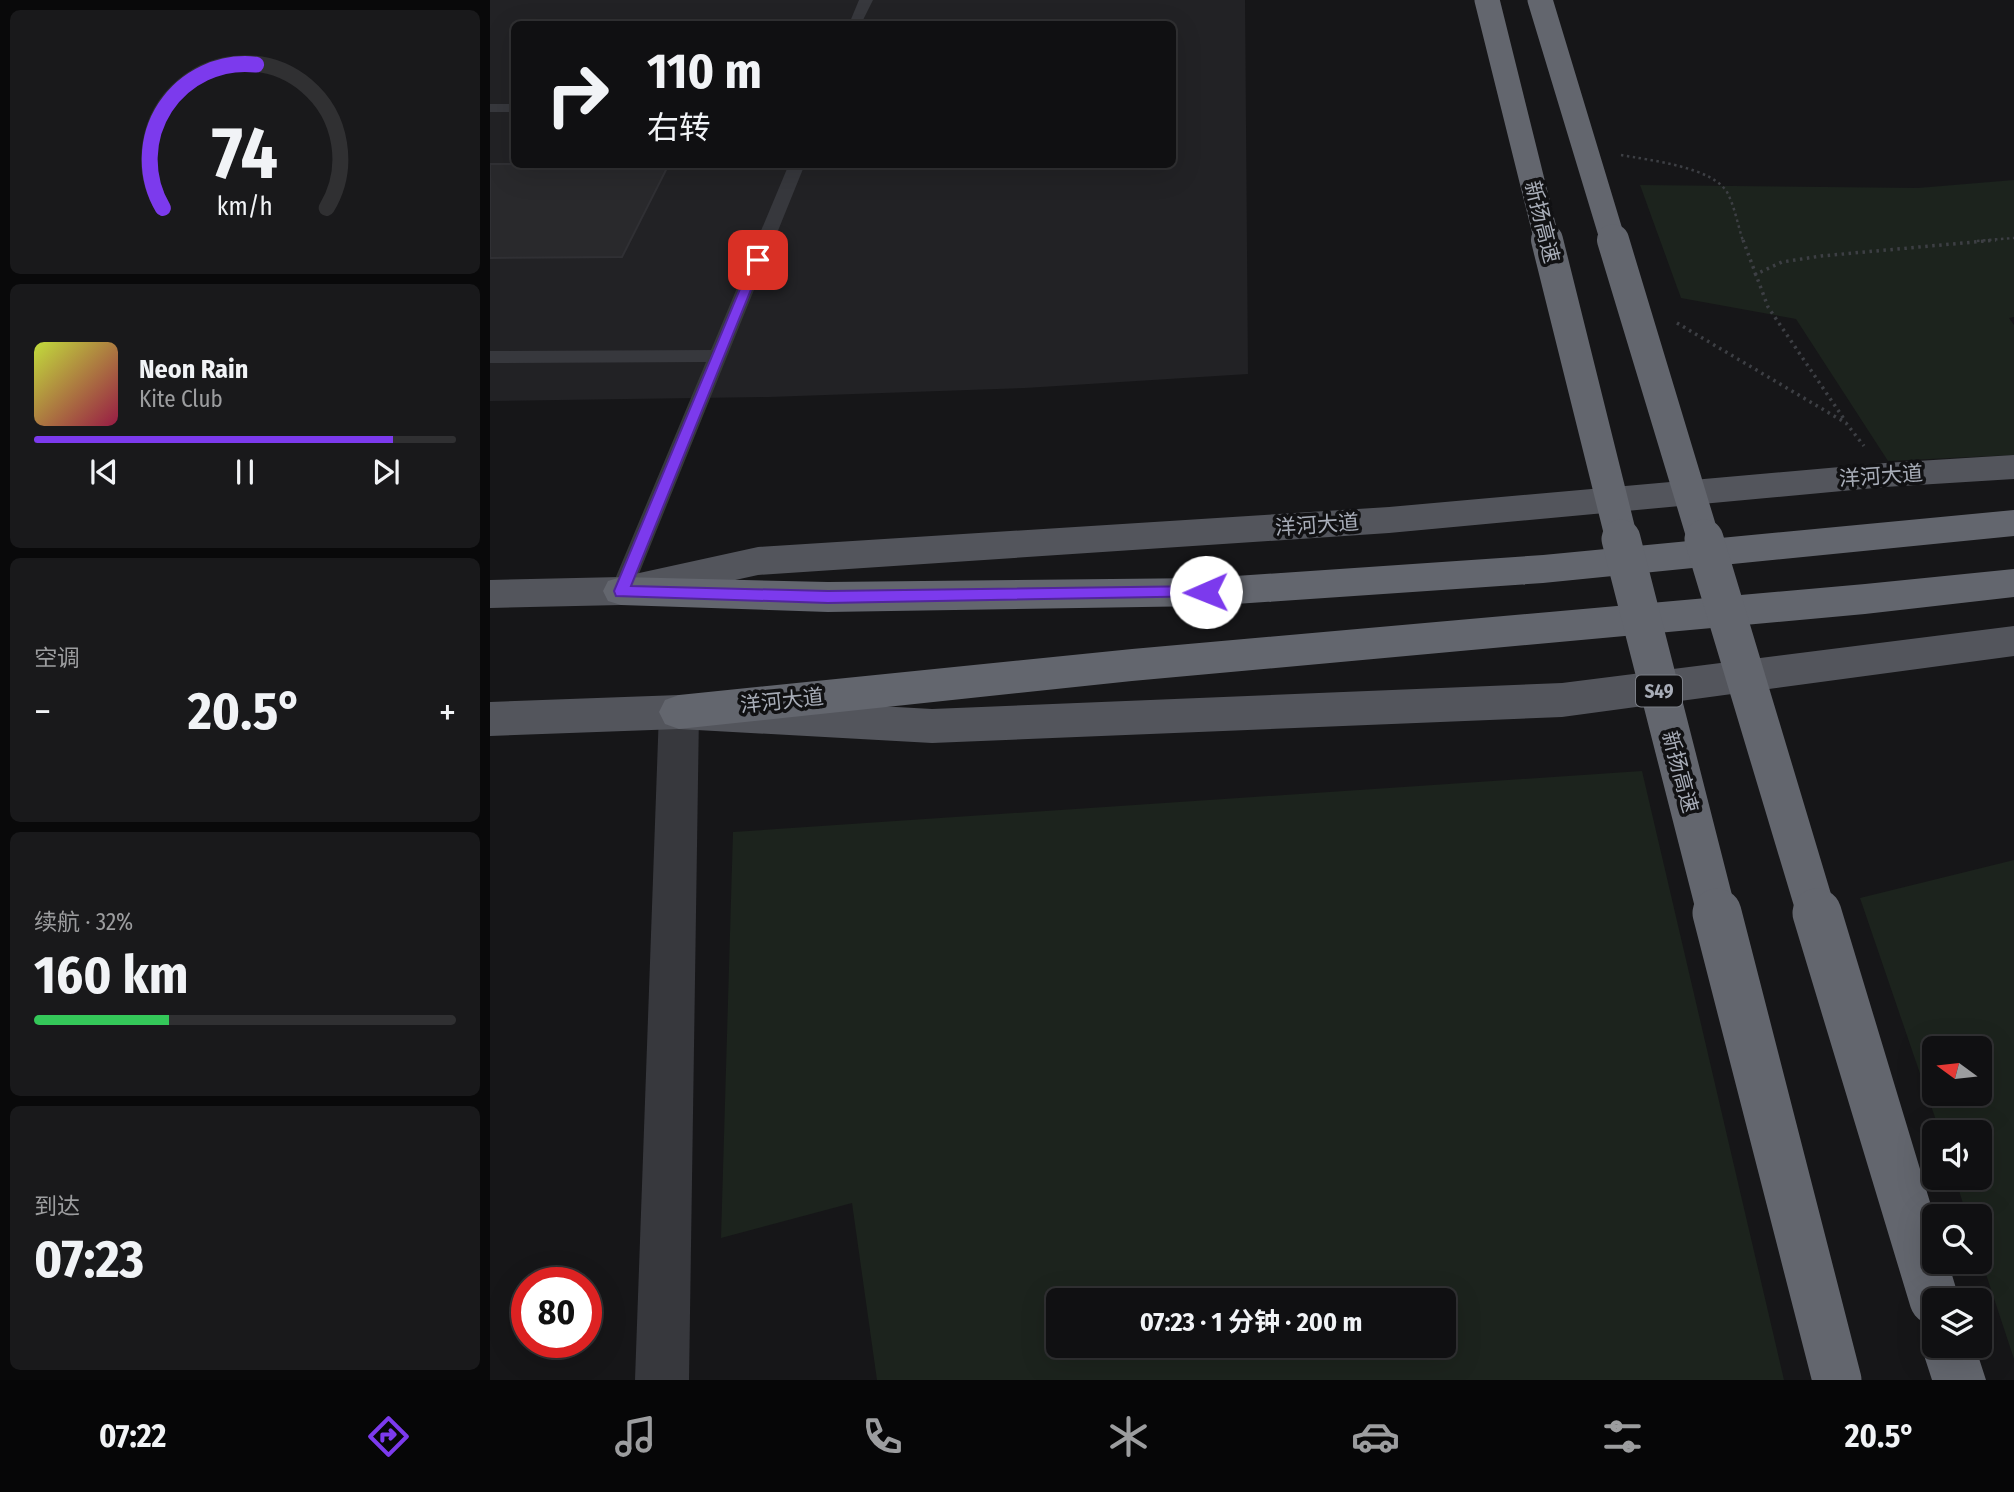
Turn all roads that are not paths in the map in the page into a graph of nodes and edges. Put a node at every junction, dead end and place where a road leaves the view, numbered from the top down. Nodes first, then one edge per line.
1 (866, 0) edge
2 (1487, 0) edge
3 (1540, 0) edge
4 (856, 21) edge
5 (490, 108) edge
6 (511, 108) edge
7 (795, 168) edge
8 (718, 356) junction
9 (490, 357) edge
10 (2014, 467) edge
11 (2014, 523) edge
12 (2014, 583) edge
13 (621, 591) junction
14 (490, 594) edge
15 (2014, 641) edge
16 (679, 712) junction
17 (490, 719) edge
18 (1930, 1288) edge
19 (1952, 1358) edge
20 (662, 1380) edge
21 (1837, 1380) edge
22 (1959, 1380) edge

1 - 4 lane
2 - 21 highway, 新扬高速 / S49, bridge
3 - 18 highway, bridge
5 - 6 lane
7 - 8 lane
8 - 9 lane
8 - 13 lane
10 - 13 main road, 洋河大道
11 - 13 highway, 洋河大道
12 - 16 highway, 洋河大道
13 - 14 main road, 洋河大道
15 - 16 main road, 洋河大道
16 - 17 main road, 洋河大道
16 - 20 street
19 - 22 highway

